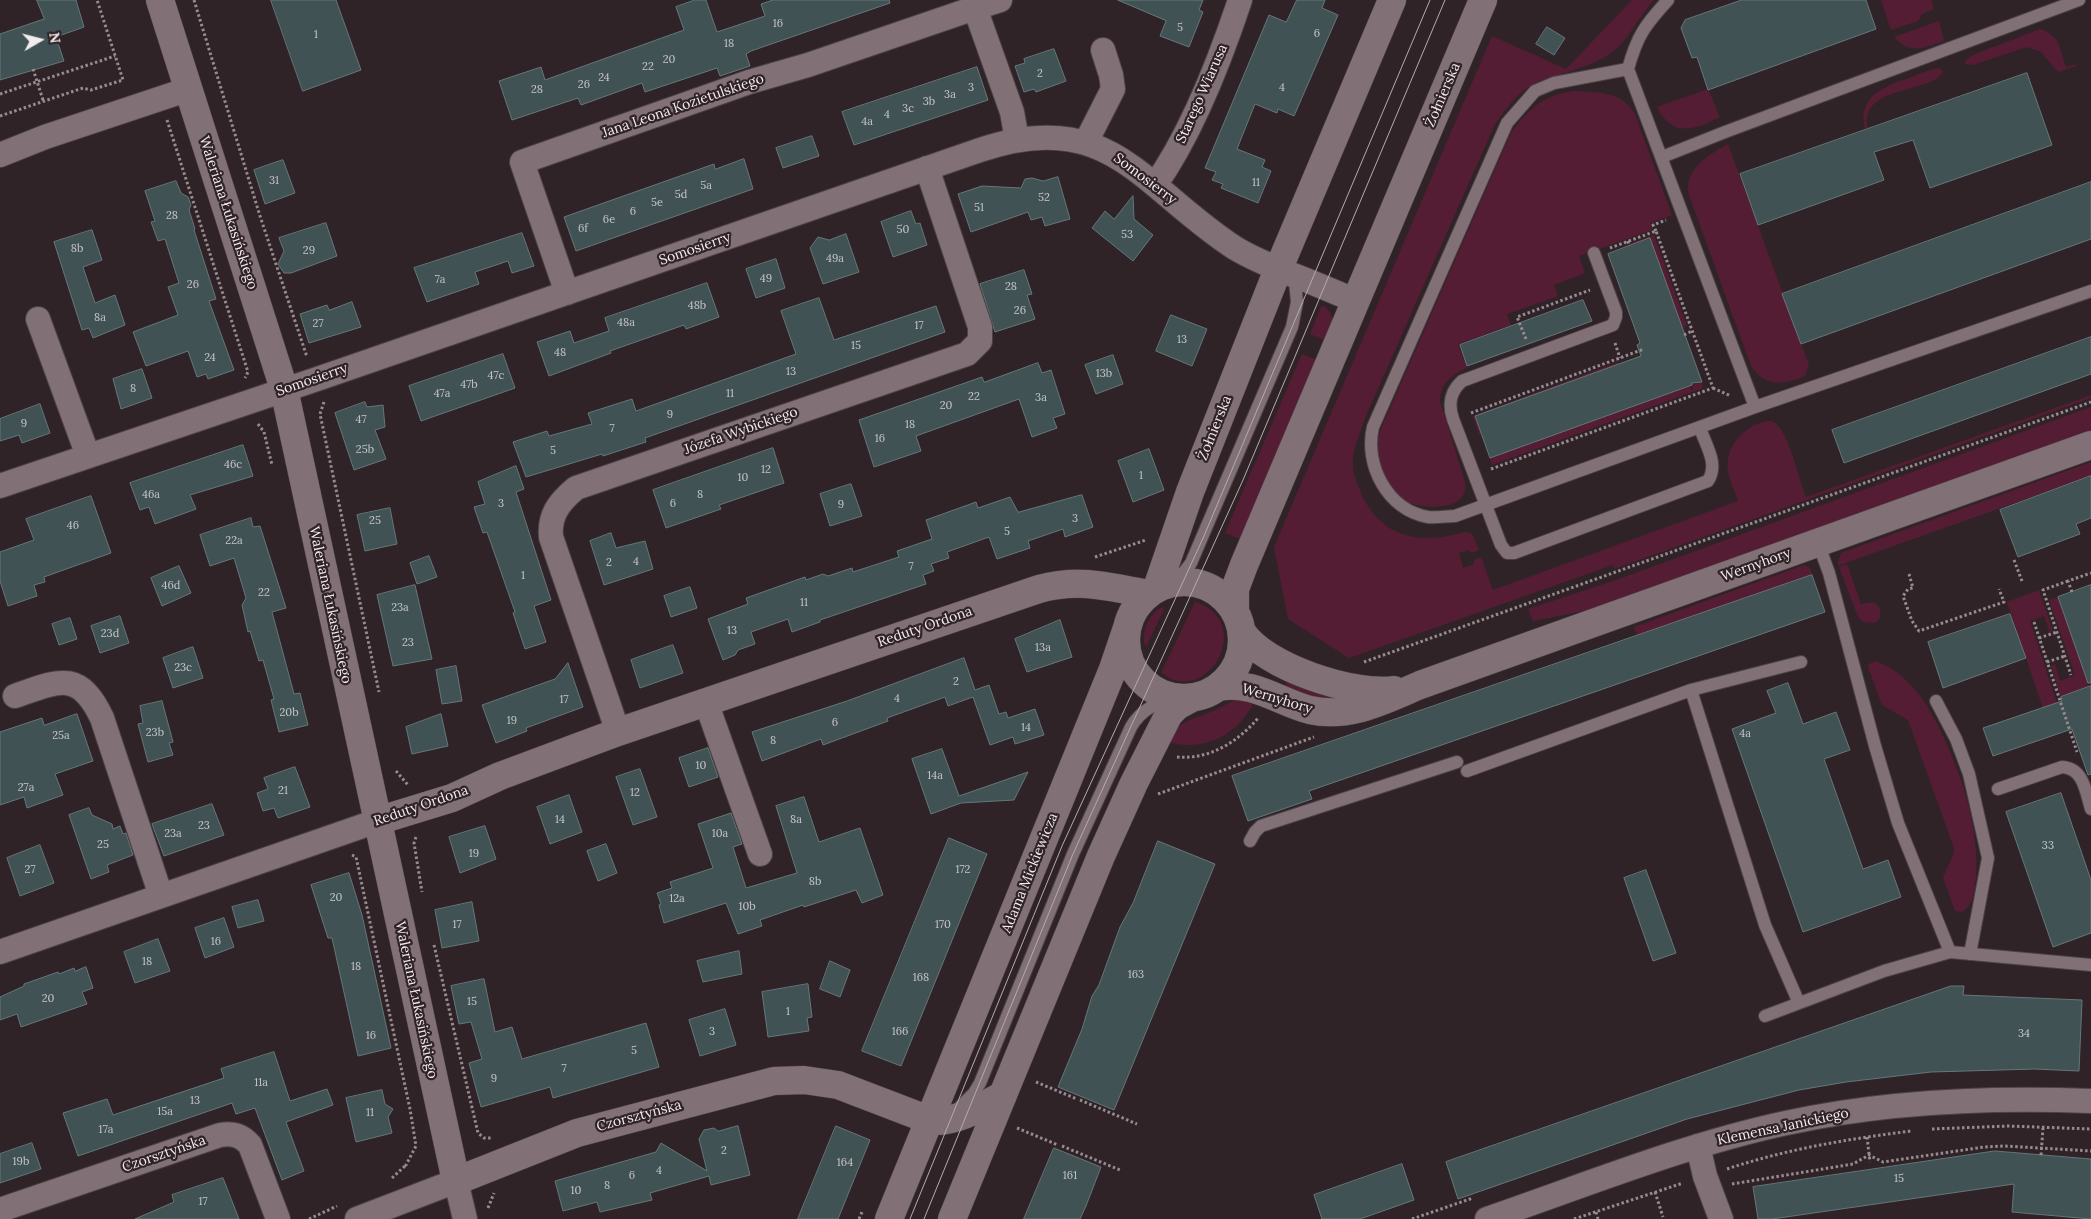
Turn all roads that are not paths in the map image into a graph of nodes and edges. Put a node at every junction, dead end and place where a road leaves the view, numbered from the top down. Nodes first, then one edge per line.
1 (160, 0) edge
2 (1000, 0) edge
3 (1240, 0) edge
4 (1392, 0) edge
5 (1483, 0) edge
6 (1668, 0) edge
7 (2079, 0) edge
8 (975, 8) junction
9 (1103, 50) dead end
10 (1628, 69) junction
11 (189, 89) junction
12 (1016, 140) junction
13 (1086, 142) junction
14 (0, 155) edge
15 (1662, 157) junction
16 (927, 168) junction
17 (1155, 185) junction
18 (1594, 253) road end
19 (1286, 272) junction
20 (2091, 291) edge
21 (567, 293) junction
22 (1356, 301) junction
23 (38, 319) dead end
24 (284, 389) junction
25 (1755, 407) junction
26 (1700, 428) junction
27 (2091, 445) edge
28 (88, 456) junction
29 (0, 486) edge
30 (1486, 505) junction
31 (1818, 543) junction
32 (1157, 589) junction
33 (1238, 622) junction
34 (1128, 625) junction
35 (1801, 662) dead end
36 (1420, 685) junction
37 (1218, 688) junction
38 (1691, 690) junction
39 (15, 696) dead end
40 (1184, 699) junction
41 (1936, 701) dead end
42 (706, 702) junction
43 (618, 732) junction
44 (1457, 762) dead end
45 (1467, 771) dead end
46 (2085, 773) edge
47 (1998, 790) dead end
48 (2091, 809) edge
49 (377, 821) junction
50 (1250, 841) dead end
51 (760, 854) dead end
52 (161, 896) junction
53 (0, 952) edge
54 (1950, 952) junction
55 (1970, 954) junction
56 (2091, 965) edge
57 (1799, 1003) junction
58 (1765, 1016) dead end
59 (992, 1052) junction
60 (994, 1100) junction
61 (2091, 1101) edge
62 (929, 1121) junction
63 (1698, 1146) junction
64 (456, 1181) junction
65 (0, 1210) edge
66 (278, 1219) edge
67 (357, 1219) edge
68 (465, 1219) edge
69 (889, 1219) edge
70 (952, 1219) edge
71 (1487, 1219) edge
72 (1722, 1219) edge

1 - 11 street, Waleriana Łukasińskiego
2 - 8 street, Jana Leona Kozietulskiego
3 - 17 street, Starego Wiarusa
4 - 19 street, Żołnierska
5 - 22 street, Żołnierska
6 - 10 lane
7 - 15 lane
8 - 12 street
8 - 21 street, Jana Leona Kozietulskiego
9 - 13 street
10 - 15 lane
10 - 30 lane
11 - 14 street
11 - 24 street, Waleriana Łukasińskiego
12 - 13 street, Somosierry
12 - 16 street, Somosierry
13 - 17 street, Somosierry
15 - 25 lane
16 - 21 street, Somosierry
16 - 43 street, Józefa Wybickiego
17 - 19 street, Somosierry
18 - 30 lane
19 - 22 street
19 - 32 street, Żołnierska
20 - 25 lane
21 - 24 street, Somosierry
22 - 33 street, Żołnierska
23 - 28 street
24 - 28 street, Somosierry
24 - 49 street, Waleriana Łukasińskiego
25 - 26 lane
26 - 30 lane
26 - 30 lane
27 - 31 street, Wernyhory
28 - 29 street, Somosierry
31 - 36 street, Wernyhory
31 - 54 lane
32 - 33 street
32 - 34 street
32 - 42 street, Reduty Ordona
33 - 36 street, Wernyhory
33 - 37 street
34 - 40 street
34 - 62 street, Adama Mickiewicza
35 - 38 lane
36 - 37 street, Wernyhory
37 - 40 street
38 - 45 lane
38 - 57 lane
39 - 52 street
40 - 59 lane
40 - 60 street
41 - 55 lane
42 - 43 street, Reduty Ordona
42 - 51 street
43 - 49 street, Reduty Ordona
44 - 50 lane
46 - 47 lane
46 - 48 lane
49 - 52 street, Reduty Ordona
49 - 64 street, Waleriana Łukasińskiego
52 - 53 street, Reduty Ordona
54 - 55 lane
54 - 57 lane
55 - 56 lane
57 - 58 lane
59 - 60 lane
59 - 62 lane
60 - 62 street
60 - 70 street
61 - 63 street, Klemensa Janickiego
62 - 64 street, Czorsztyńska
62 - 69 street, Adama Mickiewicza
63 - 71 street, Klemensa Janickiego
63 - 72 street
64 - 67 street, Czorsztyńska
64 - 68 street, Waleriana Łukasińskiego
65 - 66 street, Czorsztyńska

